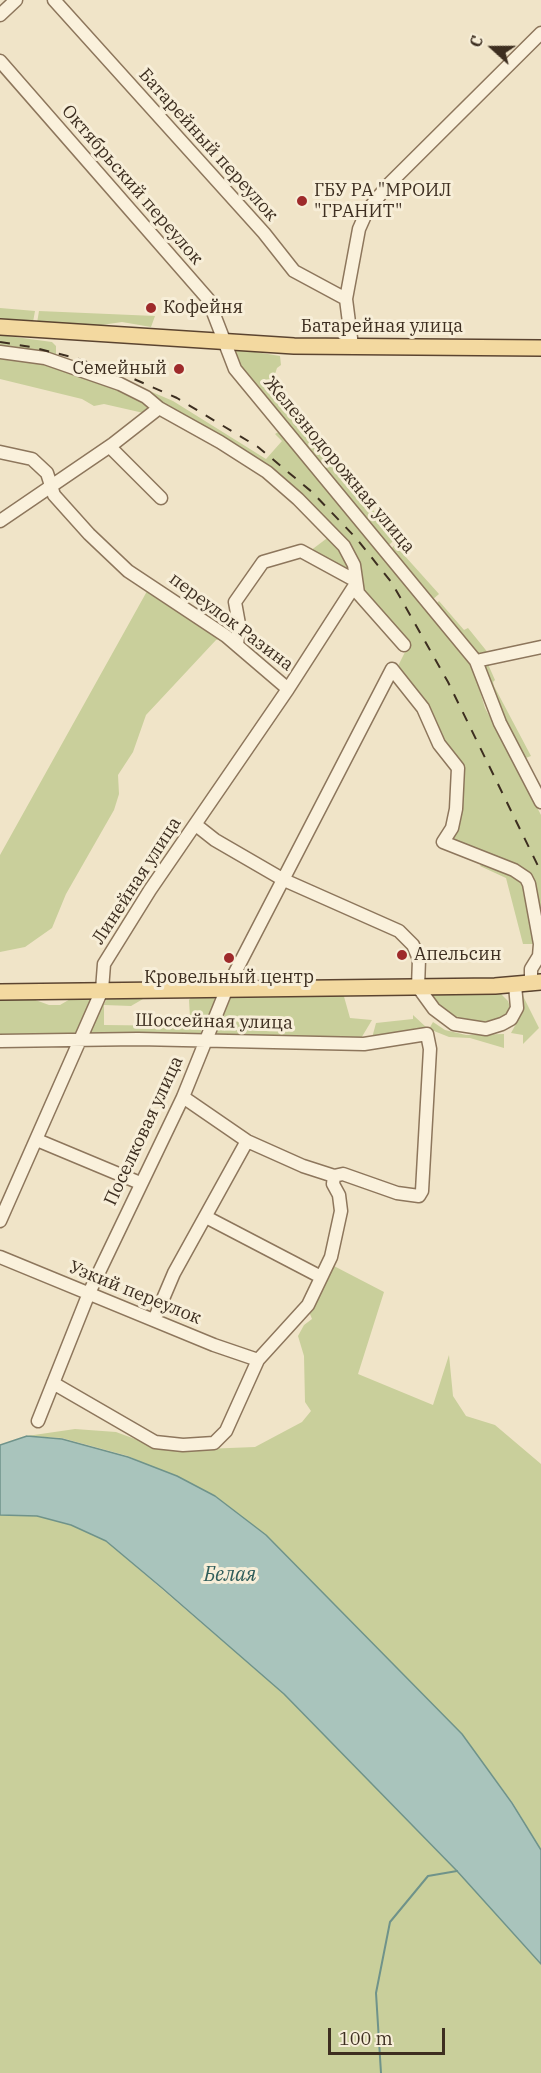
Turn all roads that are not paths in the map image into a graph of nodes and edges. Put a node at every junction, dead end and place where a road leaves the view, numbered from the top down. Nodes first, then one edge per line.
1 (16, 0) edge
2 (54, 0) edge
3 (0, 15) edge
4 (541, 33) edge
5 (0, 61) edge
6 (346, 299) junction
7 (0, 327) edge
8 (222, 341) junction
9 (352, 346) junction
10 (541, 348) edge
11 (0, 352) edge
12 (159, 408) junction
13 (110, 447) junction
14 (0, 452) edge
15 (52, 485) junction
16 (161, 498) dead end
17 (0, 521) edge
18 (355, 583) junction
19 (237, 645) junction
20 (405, 645) dead end
21 (541, 647) edge
22 (476, 661) junction
23 (288, 689) junction
24 (541, 802) edge
25 (196, 825) junction
26 (284, 880) junction
27 (536, 983) edge
28 (515, 985) junction
29 (418, 987) junction
30 (227, 988) junction
31 (102, 990) junction
32 (0, 992) edge
33 (79, 1040) junction
34 (0, 1041) edge
35 (203, 1042) junction
36 (183, 1097) junction
37 (37, 1140) junction
38 (247, 1141) junction
39 (334, 1176) junction
40 (140, 1183) junction
41 (206, 1217) junction
42 (0, 1221) edge
43 (0, 1257) edge
44 (321, 1277) junction
45 (89, 1293) junction
46 (154, 1320) junction
47 (258, 1360) junction
48 (53, 1383) junction
49 (38, 1422) dead end

1 - 3 street
2 - 6 street, Батарейный переулок
4 - 6 street
5 - 8 street, Октябрьский переулок
6 - 9 street
7 - 8 main road
8 - 9 main road, Батарейная улица
8 - 22 street, Железнодорожная улица
9 - 10 main road, Батарейная улица
11 - 12 street
12 - 13 street
12 - 18 street
13 - 15 street
13 - 16 street
14 - 15 street, переулок Разина
15 - 17 street
15 - 19 street, переулок Разина
18 - 19 street
18 - 20 street
18 - 23 street, Линейная улица
19 - 23 street, переулок Разина
21 - 22 street
22 - 24 street, Железнодорожная улица
23 - 25 street, Линейная улица
25 - 26 street
25 - 31 street, Линейная улица
26 - 27 street, Поселковая улица
26 - 29 street
26 - 30 street, Поселковая улица
27 - 28 main road, Шоссейная улица
28 - 29 main road, Шоссейная улица
28 - 29 street
29 - 30 main road, Шоссейная улица
30 - 31 main road, Шоссейная улица
30 - 35 street, Поселковая улица
31 - 32 main road, Шоссейная улица
31 - 33 street, Линейная улица
33 - 34 street, Шоссейная улица
33 - 35 street, Шоссейная улица
33 - 37 street, Линейная улица
35 - 36 street, Поселковая улица
35 - 39 street, Шоссейная улица
36 - 38 street
36 - 40 street, Поселковая улица
37 - 40 street
37 - 42 street, Линейная улица
38 - 39 street
38 - 41 street
39 - 44 street
40 - 45 street, Поселковая улица
41 - 44 street
41 - 46 street
43 - 45 street, Узкий переулок
44 - 47 street
45 - 46 street, Узкий переулок
45 - 48 street, Поселковая улица
46 - 47 street, Узкий переулок
47 - 48 street
48 - 49 street, Поселковая улица

